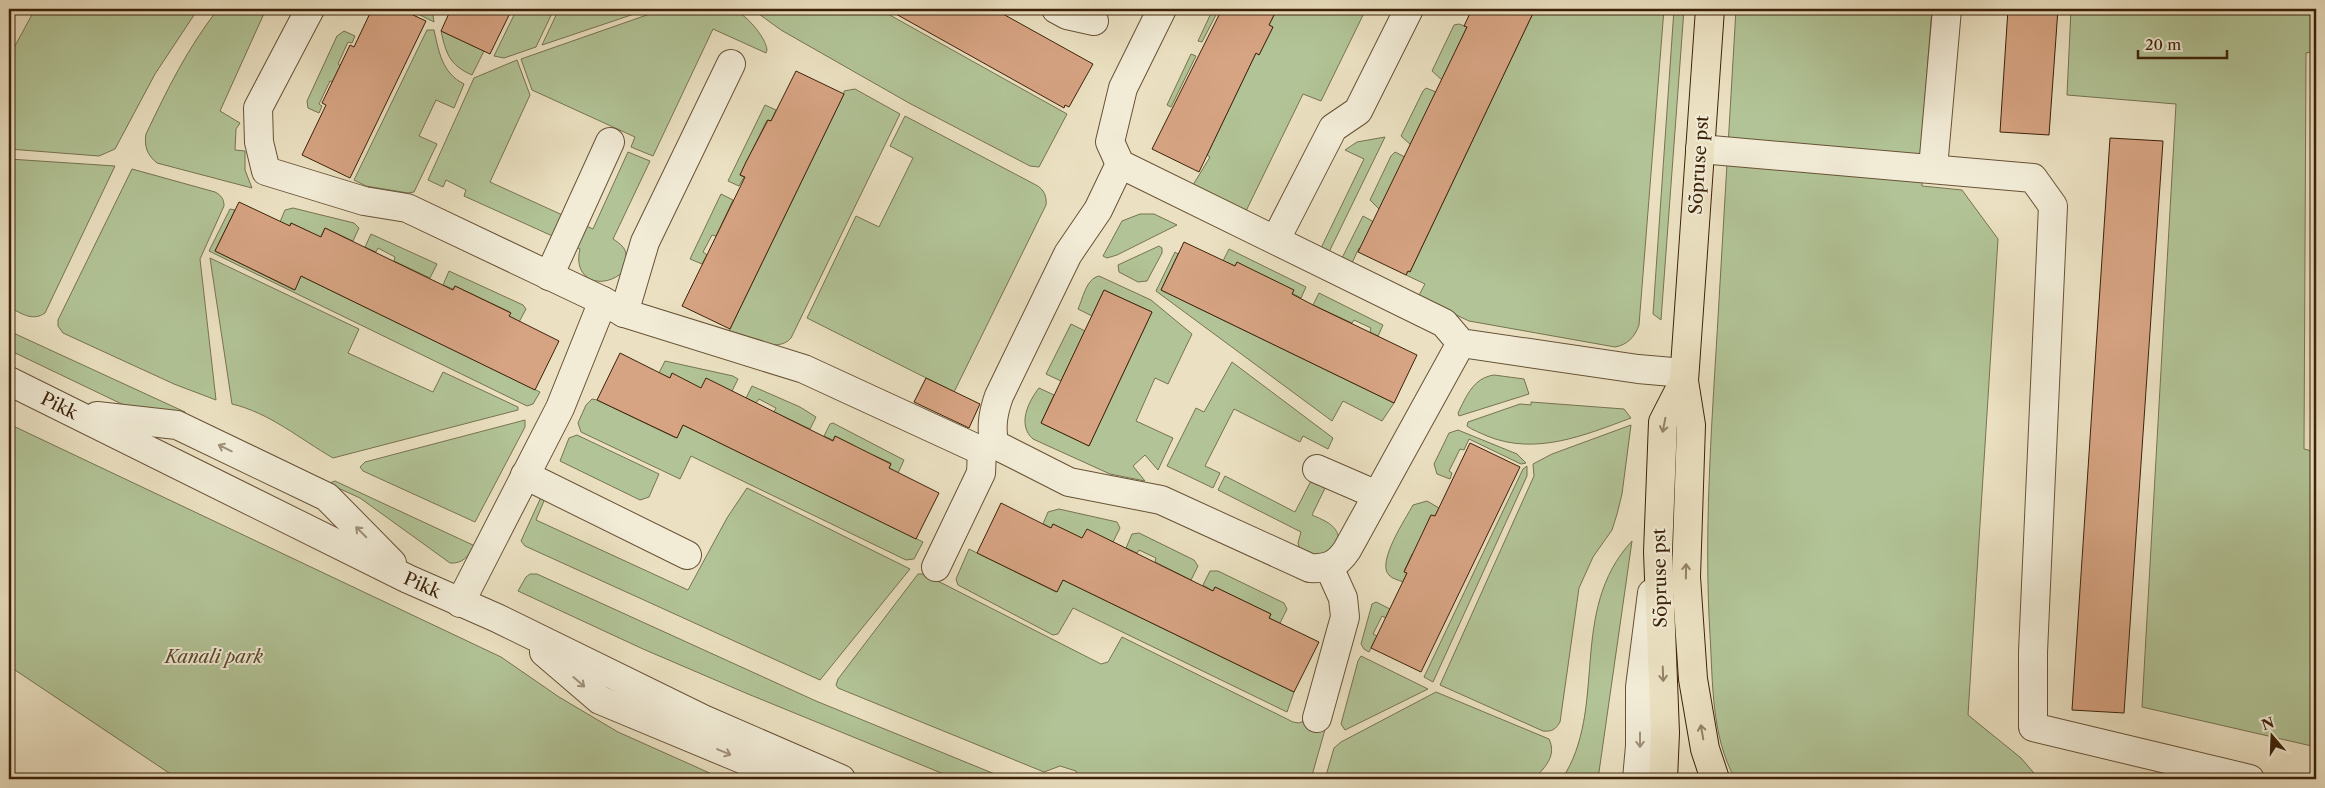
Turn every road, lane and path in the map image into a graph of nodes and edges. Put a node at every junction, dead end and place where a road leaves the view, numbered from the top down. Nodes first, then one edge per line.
1 (310, 9) edge
2 (1056, 9) edge
3 (1162, 9) edge
4 (1409, 9) edge
5 (1710, 9) edge
6 (1947, 9) edge
7 (1094, 21) dead end
8 (731, 64) dead end
9 (610, 142) dead end
10 (1700, 149) junction
11 (1120, 164) junction
12 (1933, 168) junction
13 (1276, 240) junction
14 (549, 276) junction
15 (613, 307) junction
16 (1460, 343) junction
17 (1684, 377) junction
18 (9, 381) edge
19 (80, 414) junction
20 (988, 448) junction
21 (1318, 469) dead end
22 (525, 475) junction
23 (1377, 495) junction
24 (1658, 552) junction
25 (687, 555) dead end
26 (936, 567) dead end
27 (1329, 567) junction
28 (408, 579) junction
29 (460, 602) junction
30 (1317, 718) dead end
31 (841, 779) edge
32 (1637, 779) edge
33 (1663, 779) edge
34 (1715, 779) edge
35 (2250, 779) edge

1 - 14 street
2 - 7 street
3 - 11 street
4 - 13 street
5 - 10 main road, Sõpruse pst
6 - 12 street
8 - 15 street
9 - 14 street
10 - 12 street
10 - 17 main road, Sõpruse pst
11 - 13 street
11 - 20 street
12 - 35 street
13 - 16 street
14 - 15 street
15 - 20 street
15 - 22 street
16 - 17 street
16 - 23 street
17 -> 24 main road, Sõpruse pst
34 -> 17 main road, Sõpruse pst
18 - 19 street, Pikk
19 - 28 street, Pikk
28 -> 19 street
20 - 26 street
20 - 27 street
21 - 23 street
22 - 25 street
22 - 29 street
23 - 27 street
24 -> 32 street
24 -> 33 main road, Sõpruse pst
27 - 30 street
28 - 29 street, Pikk
29 - 31 street, Pikk

